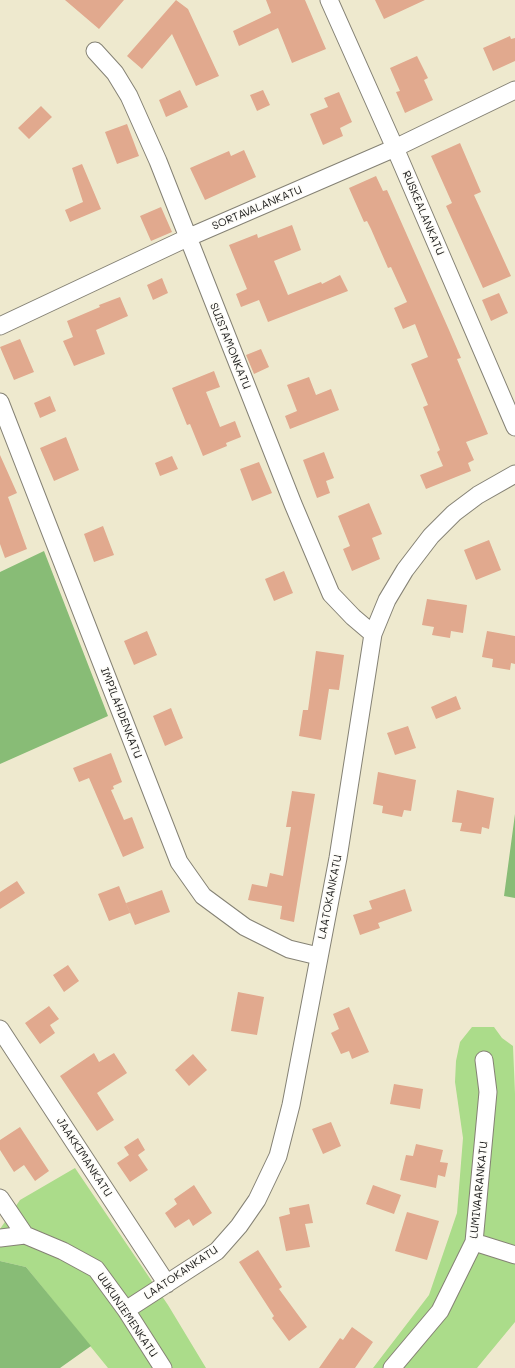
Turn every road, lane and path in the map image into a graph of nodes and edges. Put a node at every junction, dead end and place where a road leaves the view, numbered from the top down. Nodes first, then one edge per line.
1 (329, 0) edge
2 (95, 51) dead end
3 (515, 90) edge
4 (395, 148) junction
5 (187, 238) junction
6 (0, 326) edge
7 (0, 402) edge
8 (515, 427) edge
9 (515, 474) edge
10 (373, 634) junction
11 (318, 956) junction
12 (0, 1029) edge
13 (484, 1060) dead end
14 (0, 1198) edge
15 (25, 1235) junction
16 (0, 1238) edge
17 (474, 1242) junction
18 (515, 1255) edge
19 (167, 1284) junction
20 (126, 1310) junction
21 (163, 1368) edge
22 (392, 1368) edge

1 - 4 street, RUSKEALANKATU
2 - 5 street, SUISTAMONKATU
3 - 4 street, SORTAVALANKATU
4 - 5 street, SORTAVALANKATU
4 - 8 street, RUSKEALANKATU
5 - 6 street, SORTAVALANKATU
5 - 10 street, SUISTAMONKATU
7 - 11 street, IMPILAHDENKATU
9 - 10 street, LAATOKANKATU
10 - 11 street, LAATOKANKATU
11 - 19 street, LAATOKANKATU
12 - 19 street, JAAKKIMANKATU
13 - 17 street, LUMIVAARANKATU
14 - 15 street
15 - 16 street
15 - 20 street, UUKUNIEMENKATU
17 - 18 street
17 - 22 street, LUMIVAARANKATU
19 - 20 street, LAATOKANKATU
20 - 21 street, UUKUNIEMENKATU

